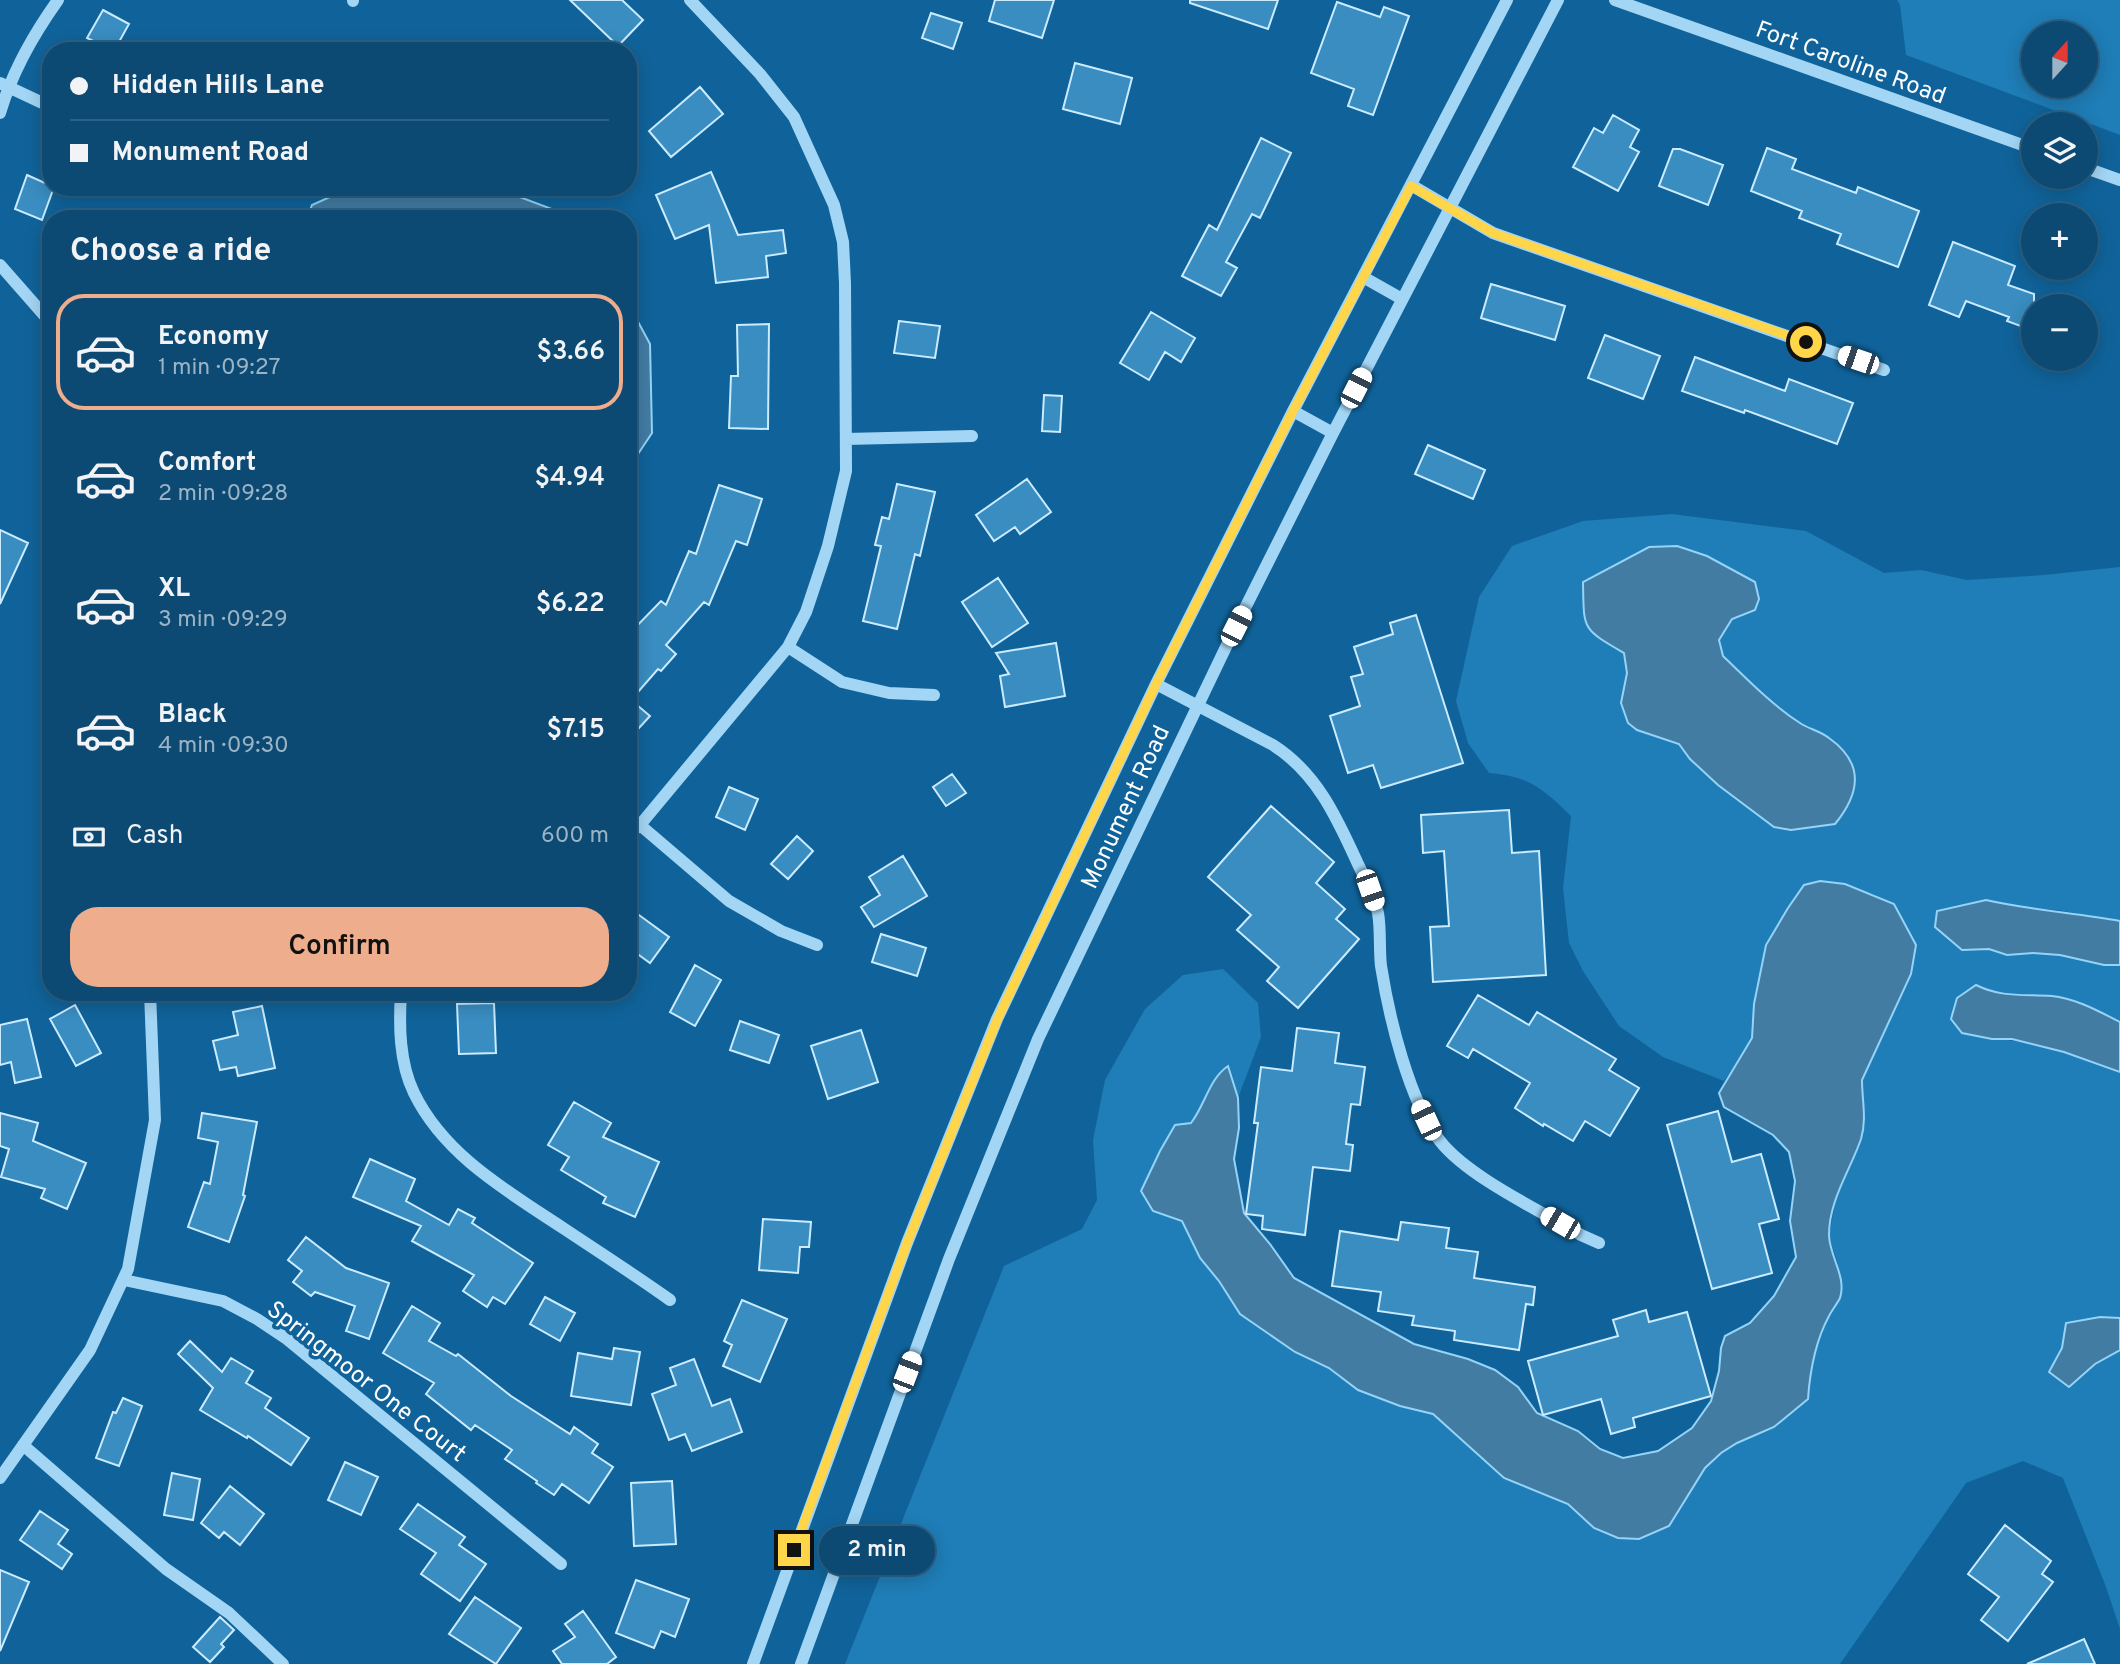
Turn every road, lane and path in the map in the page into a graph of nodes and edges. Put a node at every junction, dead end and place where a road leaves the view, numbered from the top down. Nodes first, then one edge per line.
1 (58, 0) edge
2 (690, 0) edge
3 (1507, 0) edge
4 (1558, 0) edge
5 (1615, 0) edge
6 (4, 84) edge
7 (42, 103) edge
8 (0, 113) edge
9 (2021, 144) edge
10 (2098, 172) edge
11 (2120, 180) edge
12 (1411, 186) junction
13 (1449, 208) junction
14 (0, 265) edge
15 (1363, 277) junction
16 (1402, 299) junction
17 (42, 313) edge
18 (1884, 370) dead end
19 (1293, 411) junction
20 (1333, 433) junction
21 (972, 436) dead end
22 (846, 439) junction
23 (788, 647) junction
24 (1156, 684) junction
25 (934, 695) dead end
26 (1197, 704) junction
27 (640, 825) junction
28 (637, 828) edge
29 (817, 945) dead end
30 (150, 1001) edge
31 (401, 1001) edge
32 (1599, 1243) dead end
33 (124, 1280) junction
34 (670, 1300) dead end
35 (23, 1445) junction
36 (0, 1478) edge
37 (561, 1564) dead end
38 (283, 1664) edge
39 (753, 1664) edge
40 (801, 1664) edge

1 - 6 street
2 - 22 street
3 - 12 street, Monument Road
4 - 13 street, Monument Road
5 - 9 street, Fort Caroline Road
6 - 7 street
6 - 8 street
10 - 11 street
12 - 13 street
12 - 15 street, Monument Road
13 - 16 street, Monument Road
13 - 18 street
14 - 17 street
15 - 16 street
15 - 19 street, Monument Road
16 - 20 street, Monument Road
19 - 20 street
19 - 24 street, Monument Road
20 - 26 street, Monument Road
21 - 22 street
22 - 23 street
23 - 25 street
23 - 27 street
24 - 26 street
24 - 39 street, Monument Road
26 - 32 street
26 - 40 street, Monument Road
27 - 28 street
27 - 29 street
30 - 33 street
31 - 34 street
33 - 35 street
33 - 37 street, Springmoor One Court
35 - 36 street
35 - 38 street

